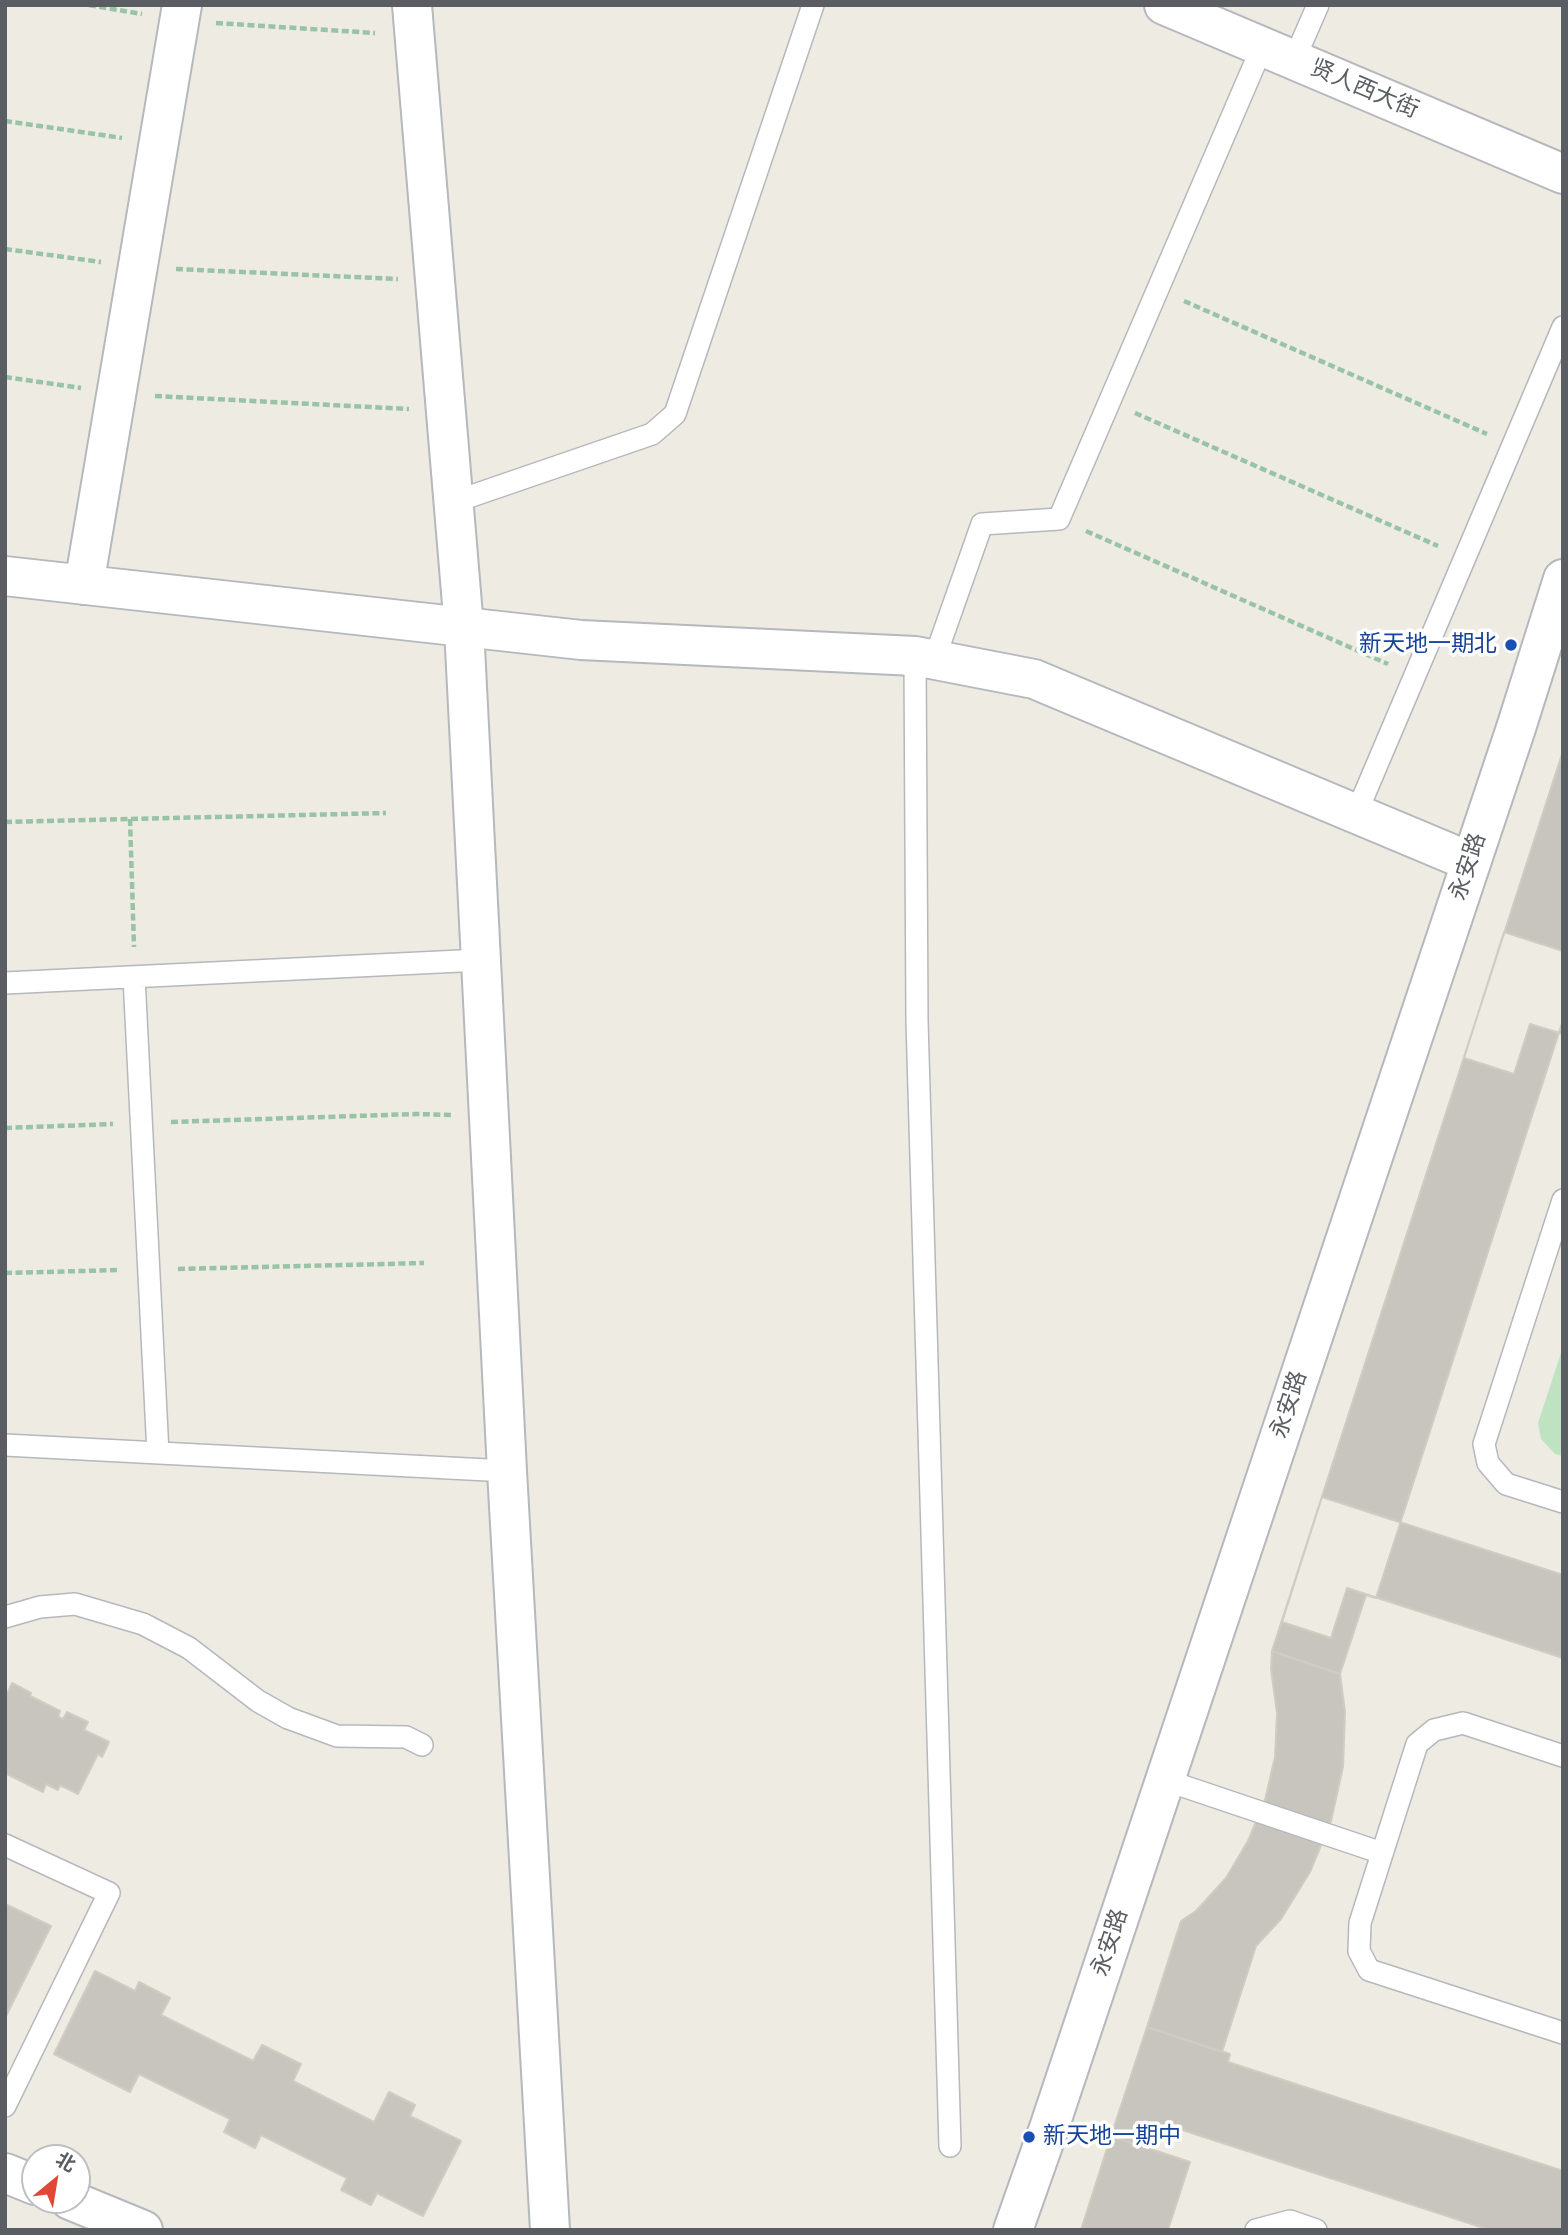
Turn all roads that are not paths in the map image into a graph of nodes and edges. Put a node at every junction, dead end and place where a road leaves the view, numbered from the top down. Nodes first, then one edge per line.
1 (813, 5) edge
2 (1164, 5) edge
3 (1318, 5) edge
4 (181, 13) edge
5 (413, 20) edge
6 (1278, 54) junction
7 (1563, 174) edge
8 (1563, 327) edge
9 (454, 502) junction
10 (5, 576) edge
11 (1563, 579) edge
12 (84, 585) junction
13 (464, 628) junction
14 (925, 658) junction
15 (1356, 814) junction
16 (1471, 862) junction
17 (481, 960) junction
18 (135, 977) junction
19 (5, 983) edge
20 (1563, 1199) edge
21 (5, 1445) edge
22 (158, 1453) junction
23 (506, 1471) junction
24 (1563, 1502) edge
25 (5, 1617) edge
26 (422, 1745) dead end
27 (1563, 1756) edge
28 (1166, 1780) junction
29 (5, 1845) edge
30 (1382, 1853) junction
31 (1563, 2033) edge
32 (5, 2106) edge
33 (950, 2146) dead end
34 (91, 2209) edge
35 (143, 2230) edge
36 (550, 2230) edge
37 (1013, 2230) edge
38 (1256, 2230) edge
39 (1316, 2230) edge

1 - 9 lane
2 - 6 street, 贤人西大街
3 - 6 lane
4 - 12 street
5 - 9 street
6 - 7 street, 贤人西大街
6 - 14 lane
8 - 15 lane
9 - 13 street
10 - 12 street
11 - 16 street, 永安路
12 - 13 street
13 - 14 street
13 - 17 street
14 - 15 street
14 - 33 lane
15 - 16 street
16 - 28 street, 永安路
17 - 18 lane
17 - 23 street
18 - 19 lane
18 - 22 lane
20 - 24 lane
21 - 22 lane
22 - 23 lane
23 - 36 street
25 - 26 lane
27 - 30 lane
28 - 30 lane
28 - 37 street, 永安路
29 - 32 lane
30 - 31 lane
34 - 35 street
38 - 39 lane

